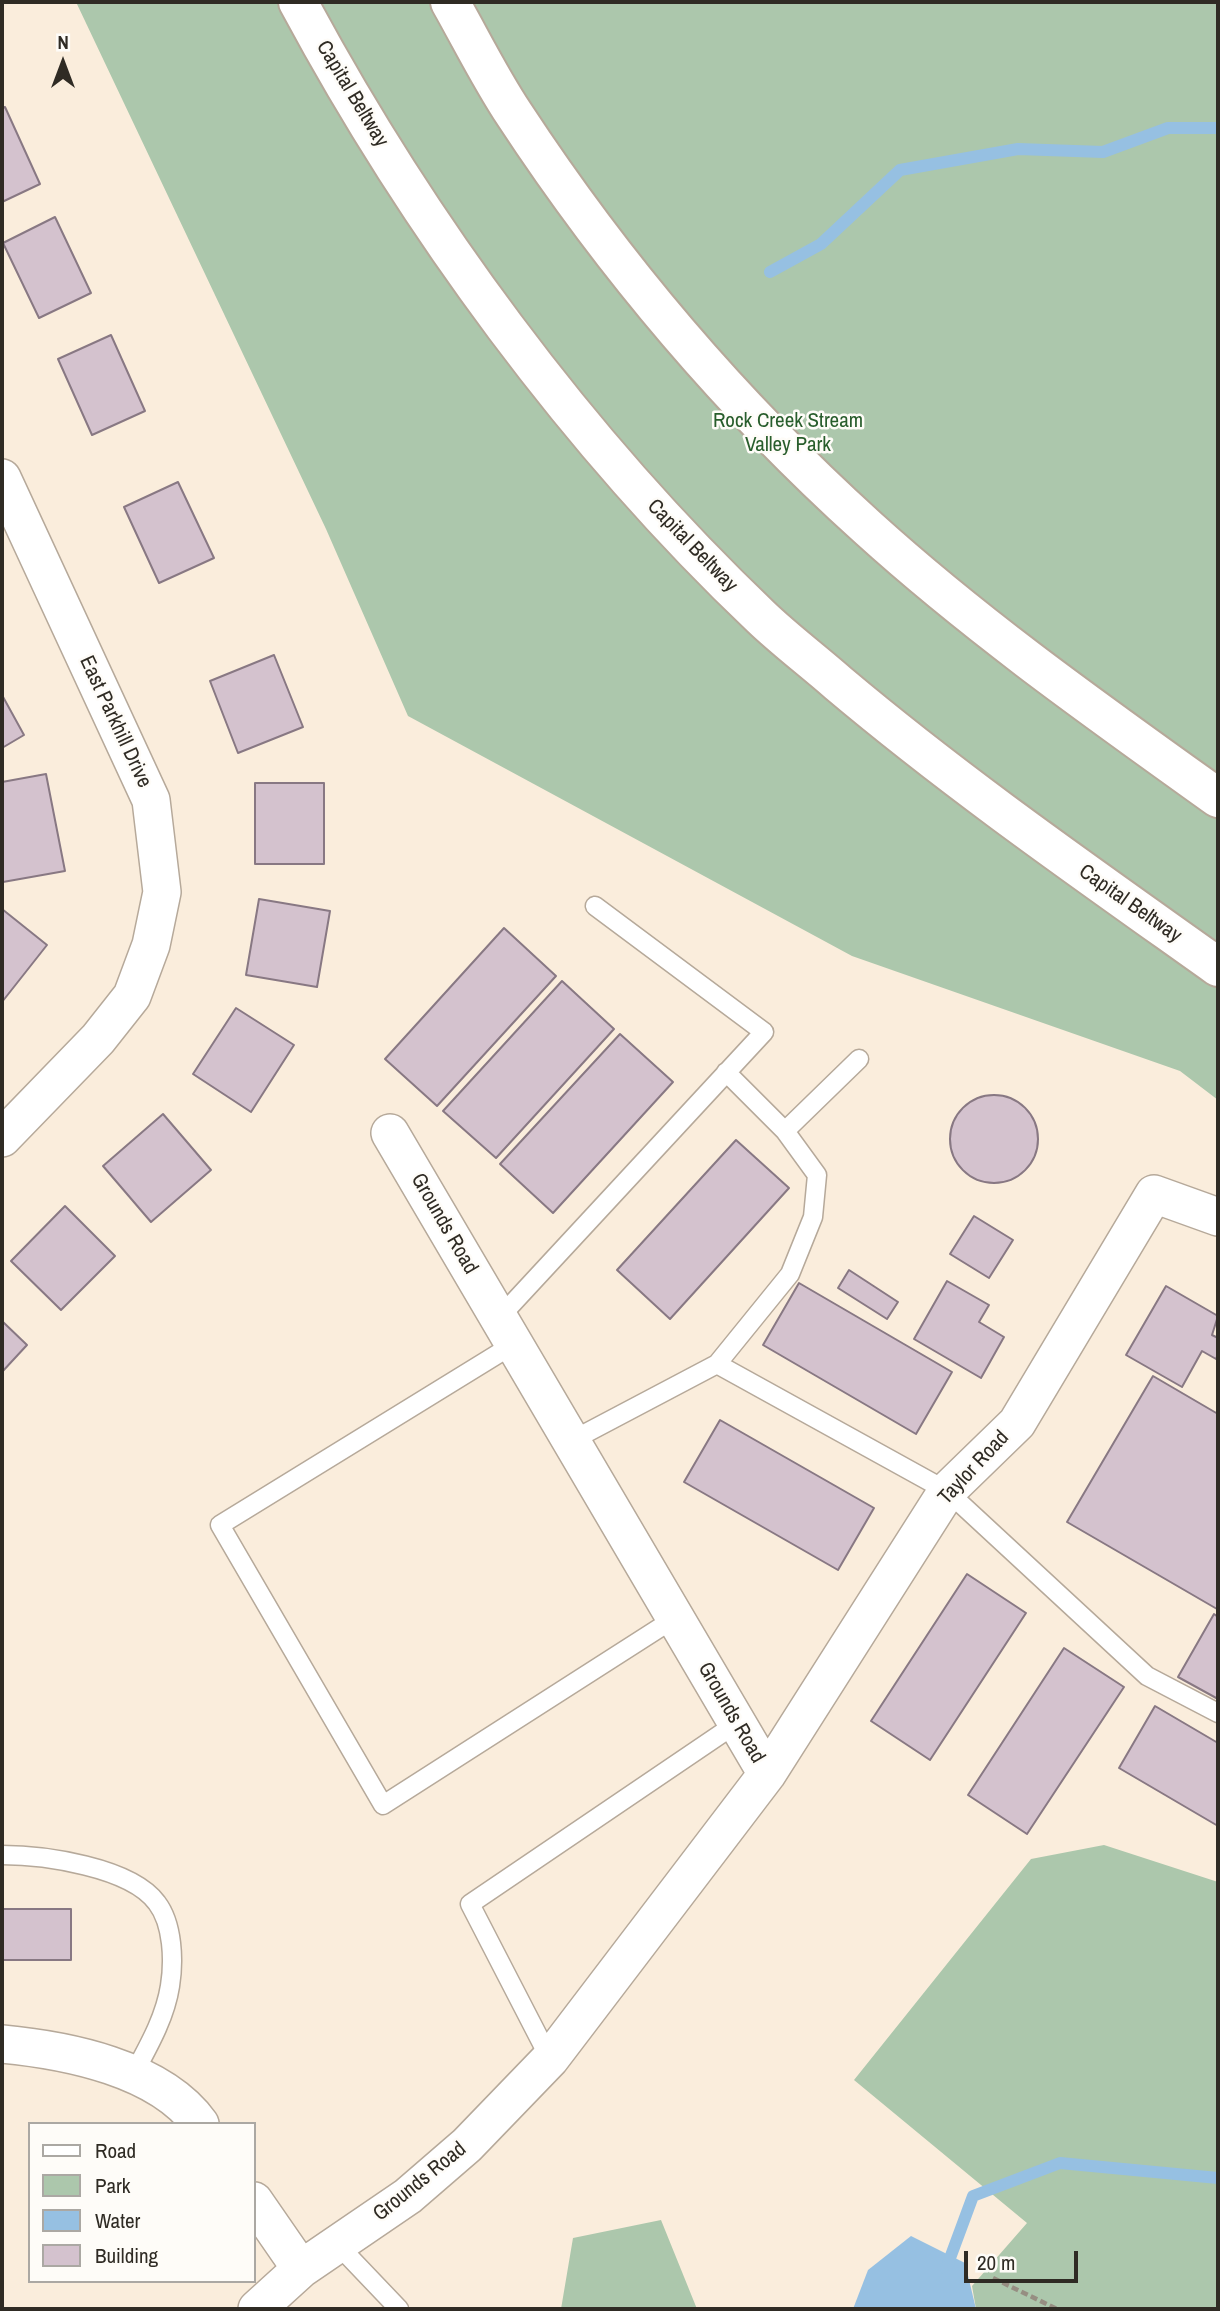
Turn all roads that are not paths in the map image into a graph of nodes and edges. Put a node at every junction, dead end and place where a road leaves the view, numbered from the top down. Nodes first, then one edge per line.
1 (298, 2) edge
2 (450, 2) edge
3 (2, 478) edge
4 (12, 527) edge
5 (1218, 798) edge
6 (595, 906) dead end
7 (1218, 967) edge
8 (859, 1059) dead end
9 (726, 1072) junction
10 (785, 1132) junction
11 (390, 1133) dead end
12 (2, 1138) edge
13 (1218, 1217) edge
14 (506, 1331) junction
15 (717, 1364) junction
16 (571, 1441) junction
17 (947, 1491) junction
18 (675, 1618) junction
19 (1218, 1713) edge
20 (737, 1723) junction
21 (767, 1774) junction
22 (2, 1855) edge
23 (2, 2045) edge
24 (550, 2059) junction
25 (133, 2075) junction
26 (199, 2122) edge
27 (256, 2204) edge
28 (337, 2244) junction
29 (301, 2269) junction
30 (257, 2309) edge
31 (399, 2309) edge

1 - 7 highway, Capital Beltway
2 - 5 highway
3 - 4 street, East Parkhill Drive
4 - 12 street, East Parkhill Drive
6 - 9 lane
8 - 10 lane
9 - 10 lane
9 - 14 lane
10 - 15 lane
11 - 14 street, Grounds Road
13 - 17 street, Taylor Road
14 - 16 street, Grounds Road
14 - 18 lane
15 - 16 lane
15 - 17 lane
16 - 18 street, Grounds Road
17 - 19 lane
17 - 21 street, Taylor Road
18 - 20 street, Grounds Road
20 - 21 street, Grounds Road
20 - 24 lane
21 - 24 street, Grounds Road
22 - 25 lane
23 - 25 street
24 - 28 street, Grounds Road
25 - 26 street
27 - 29 street
28 - 29 street, Grounds Road
28 - 31 lane
29 - 30 street

